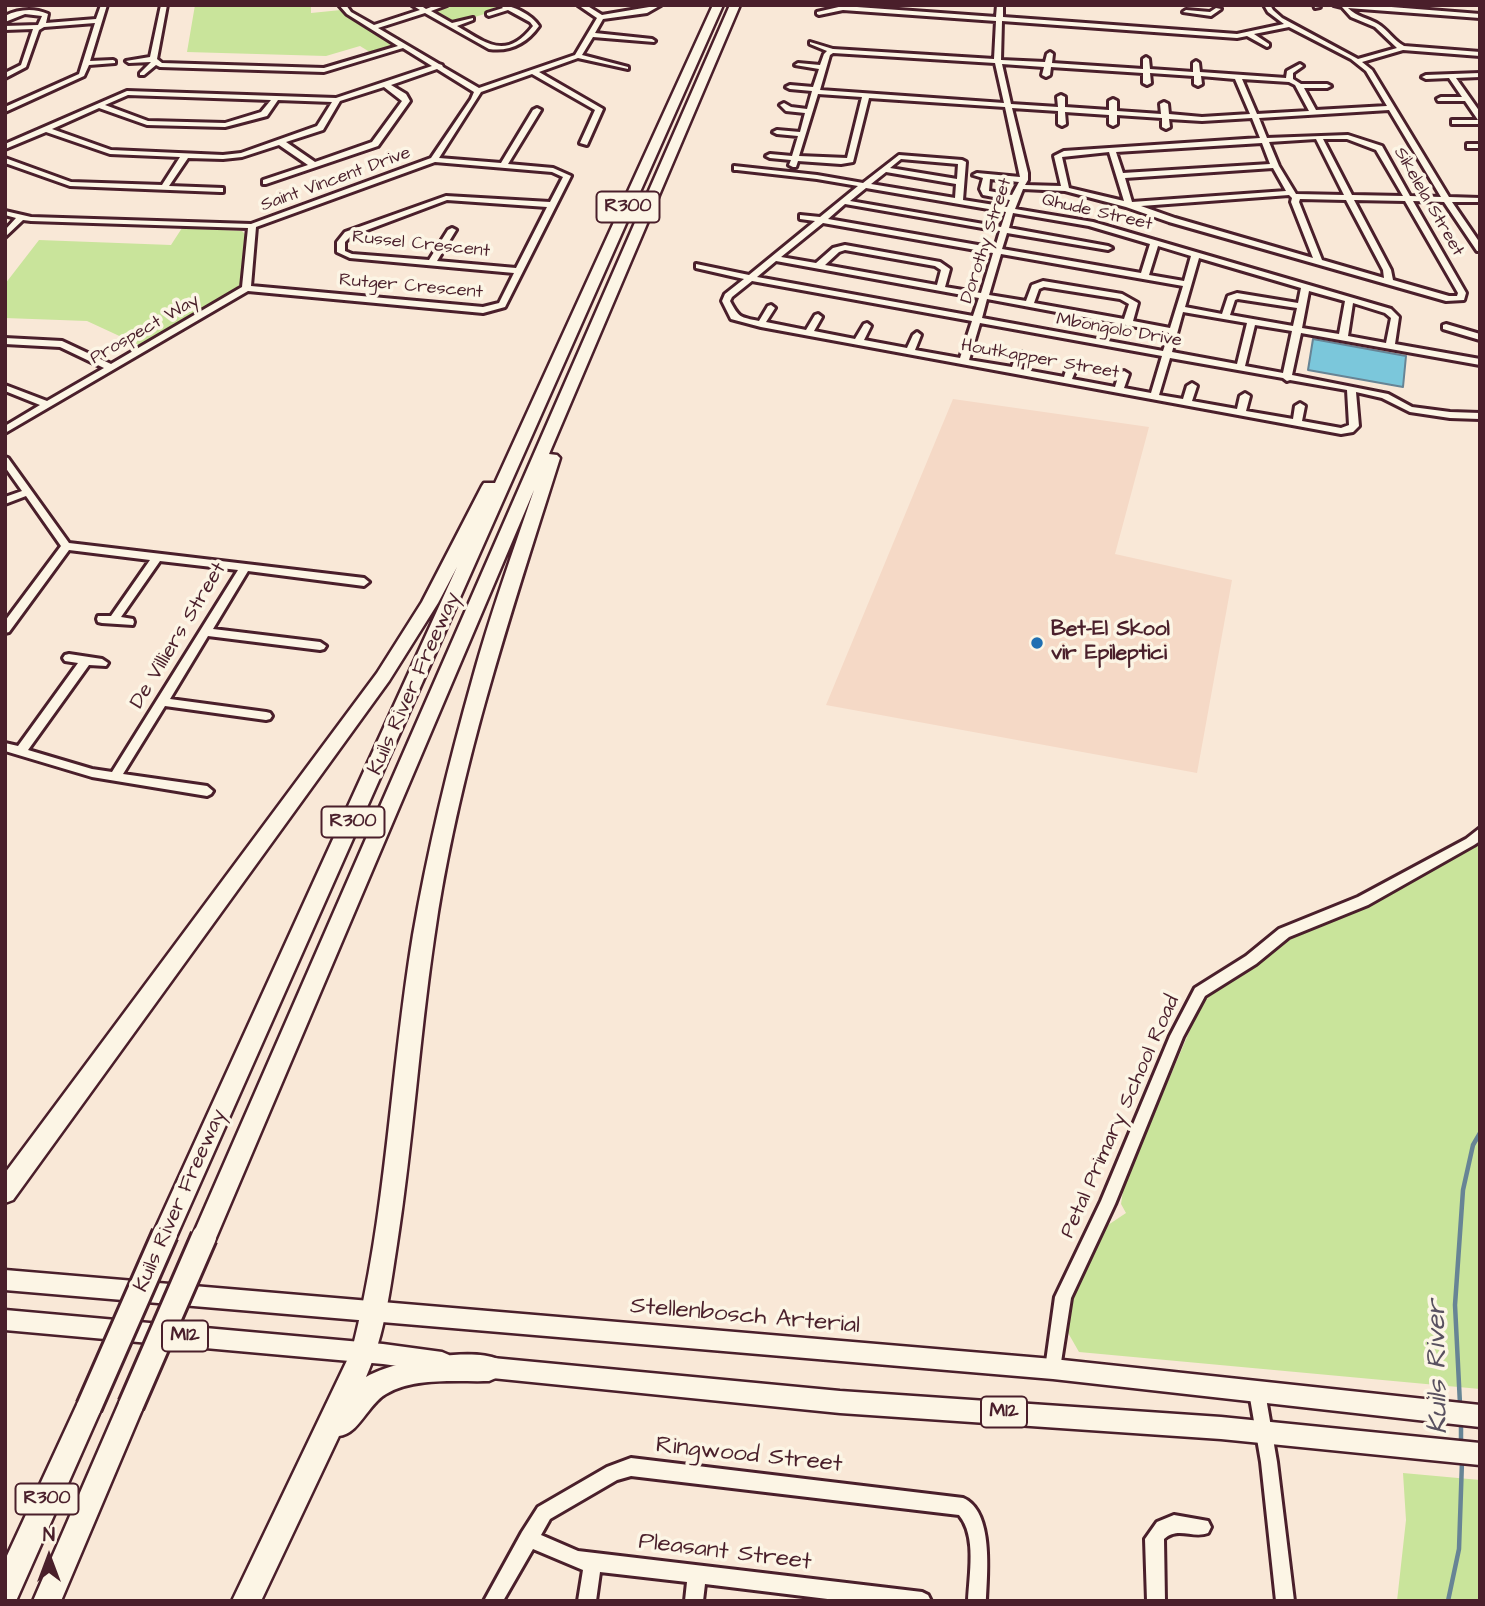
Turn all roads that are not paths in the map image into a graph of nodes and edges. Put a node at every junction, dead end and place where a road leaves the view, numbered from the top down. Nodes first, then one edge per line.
1 (104, 5) edge
2 (164, 5) edge
3 (342, 5) edge
4 (415, 5) edge
5 (444, 5) edge
6 (581, 5) edge
7 (658, 5) edge
8 (718, 5) edge
9 (735, 5) edge
10 (1000, 5) edge
11 (1267, 5) edge
12 (1337, 5) edge
13 (505, 6) edge
14 (842, 6) edge
15 (1344, 6) edge
16 (1371, 6) edge
17 (1465, 6) edge
18 (1418, 8) edge
19 (906, 9) edge
20 (1186, 9) edge
21 (1218, 9) dead end
22 (859, 10) junction
23 (425, 11) junction
24 (951, 12) junction
25 (819, 13) dead end
26 (1046, 13) dead end
27 (489, 14) dead end
28 (1467, 15) junction
29 (601, 16) junction
30 (1093, 16) dead end
31 (1480, 16) edge
32 (471, 19) dead end
33 (1360, 19) junction
34 (5, 20) edge
35 (856, 20) dead end
36 (1000, 20) junction
37 (1140, 20) dead end
38 (99, 21) junction
39 (1422, 21) dead end
40 (903, 23) dead end
41 (1045, 23) junction
42 (1342, 23) dead end
43 (1470, 24) dead end
44 (1074, 25) junction
45 (1288, 25) junction
46 (40, 26) junction
47 (451, 26) junction
48 (950, 26) dead end
49 (1093, 26) junction
50 (374, 27) junction
51 (5, 28) edge
52 (1121, 28) junction
53 (1140, 29) junction
54 (1169, 31) junction
55 (1188, 32) junction
56 (1216, 34) junction
57 (592, 35) junction
58 (1250, 35) junction
59 (1073, 36) dead end
60 (1121, 38) dead end
61 (1427, 39) dead end
62 (652, 41) dead end
63 (1171, 42) dead end
64 (812, 43) dead end
65 (1475, 43) dead end
66 (1217, 45) dead end
67 (1267, 45) dead end
68 (404, 46) junction
69 (946, 47) dead end
70 (1403, 48) junction
71 (1429, 50) junction
72 (832, 51) junction
73 (869, 52) junction
74 (1050, 54) dead end
75 (1479, 54) edge
76 (909, 55) junction
77 (578, 56) junction
78 (947, 57) junction
79 (1098, 58) dead end
80 (1146, 59) dead end
81 (129, 61) dead end
82 (154, 61) junction
83 (867, 61) dead end
84 (997, 61) junction
85 (1357, 61) junction
86 (113, 62) dead end
87 (88, 63) junction
88 (1196, 63) dead end
89 (907, 64) dead end
90 (1048, 64) junction
91 (799, 65) dead end
92 (440, 66) junction
93 (1300, 66) dead end
94 (823, 67) junction
95 (1245, 67) dead end
96 (626, 68) dead end
97 (948, 68) dead end
98 (1097, 68) junction
99 (1146, 71) junction
100 (535, 72) junction
101 (142, 74) dead end
102 (1197, 74) junction
103 (1046, 75) dead end
104 (1480, 75) edge
105 (5, 76) edge
106 (1242, 77) junction
107 (1426, 77) dead end
108 (1452, 77) junction
109 (1097, 78) dead end
110 (1290, 80) junction
111 (136, 82) dead end
112 (1147, 83) dead end
113 (384, 84) junction
114 (861, 84) dead end
115 (1198, 84) dead end
116 (1299, 86) junction
117 (1326, 86) dead end
118 (790, 87) dead end
119 (902, 87) dead end
120 (816, 90) junction
121 (944, 90) dead end
122 (478, 91) junction
123 (127, 93) junction
124 (862, 95) junction
125 (1061, 97) dead end
126 (276, 98) junction
127 (900, 98) junction
128 (1441, 99) dead end
129 (1467, 99) junction
130 (337, 100) junction
131 (943, 101) junction
132 (1113, 101) dead end
133 (1164, 104) dead end
134 (97, 105) junction
135 (784, 105) dead end
136 (1008, 105) junction
137 (1392, 108) junction
138 (1061, 109) junction
139 (5, 110) edge
140 (537, 110) dead end
141 (810, 111) junction
142 (1313, 111) junction
143 (1113, 113) junction
144 (1253, 115) junction
145 (1166, 116) junction
146 (1480, 120) edge
147 (1455, 122) dead end
148 (1062, 124) dead end
149 (1113, 124) dead end
150 (1167, 127) dead end
151 (45, 129) junction
152 (777, 132) dead end
153 (803, 134) junction
154 (1318, 136) junction
155 (1264, 140) junction
156 (280, 142) junction
157 (584, 143) dead end
158 (1470, 146) dead end
159 (1480, 146) edge
160 (5, 147) edge
161 (1112, 150) junction
162 (185, 156) junction
163 (770, 156) dead end
164 (795, 158) junction
165 (5, 160) edge
166 (434, 160) junction
167 (841, 162) joint
168 (314, 165) junction
169 (503, 166) junction
170 (1275, 166) junction
171 (737, 168) dead end
172 (884, 169) junction
173 (791, 174) junction
174 (977, 175) dead end
175 (987, 176) junction
176 (1120, 176) junction
177 (266, 182) dead end
178 (961, 182) junction
179 (1022, 184) junction
180 (865, 186) junction
181 (163, 188) junction
182 (1065, 189) junction
183 (219, 190) dead end
184 (1292, 195) junction
185 (1014, 198) junction
186 (1350, 199) junction
187 (1409, 199) junction
188 (1446, 199) junction
189 (1480, 200) edge
190 (959, 201) junction
191 (845, 202) junction
192 (554, 205) junction
193 (1129, 205) junction
194 (1011, 210) junction
195 (5, 213) edge
196 (803, 217) dead end
197 (20, 218) junction
198 (823, 220) junction
199 (252, 226) junction
200 (452, 230) dead end
201 (1005, 230) junction
202 (1114, 231) junction
203 (5, 235) edge
204 (1155, 243) junction
205 (1108, 248) junction
206 (1480, 249) edge
207 (998, 251) junction
208 (1196, 255) junction
209 (775, 258) junction
210 (1319, 262) junction
211 (432, 263) junction
212 (699, 265) dead end
213 (818, 265) junction
214 (1237, 267) junction
215 (1101, 268) junction
216 (520, 271) junction
217 (1144, 276) junction
218 (1235, 277) dead end
219 (750, 278) junction
220 (1390, 282) junction
221 (1188, 284) junction
222 (1306, 287) junction
223 (246, 288) junction
224 (940, 288) junction
225 (985, 296) junction
226 (1349, 300) junction
227 (1030, 304) junction
228 (1301, 306) junction
229 (771, 308) dead end
230 (1180, 309) junction
231 (818, 317) dead end
232 (1225, 317) junction
233 (977, 320) junction
234 (1252, 321) junction
235 (1128, 322) junction
236 (761, 324) junction
237 (867, 326) dead end
238 (1446, 327) dead end
239 (1296, 329) junction
240 (1173, 331) junction
241 (809, 333) junction
242 (917, 335) dead end
243 (1480, 337) edge
244 (1343, 338) junction
245 (5, 341) edge
246 (859, 342) junction
247 (1390, 346) junction
248 (909, 352) junction
249 (1021, 355) dead end
250 (1166, 355) junction
251 (964, 362) junction
252 (1480, 362) edge
253 (1073, 364) dead end
254 (112, 368) junction
255 (1240, 369) junction
256 (1015, 371) junction
257 (1124, 374) dead end
258 (1287, 378) junction
259 (1067, 381) junction
260 (1192, 386) dead end
261 (5, 388) edge
262 (1351, 388) junction
263 (1119, 390) junction
264 (1245, 396) dead end
265 (1154, 397) junction
266 (1187, 403) junction
267 (48, 405) junction
268 (1300, 405) dead end
269 (537, 408) junction
270 (559, 412) junction
271 (1241, 413) junction
272 (1480, 416) edge
273 (1297, 423) junction
274 (5, 430) edge
275 (5, 460) edge
276 (28, 492) junction
277 (5, 501) edge
278 (66, 546) junction
279 (157, 557) junction
280 (245, 568) junction
281 (364, 582) dead end
282 (129, 622) dead end
283 (5, 629) edge
284 (206, 632) junction
285 (320, 646) dead end
286 (69, 658) dead end
287 (86, 661) junction
288 (102, 663) dead end
289 (163, 702) junction
290 (266, 716) dead end
291 (5, 747) edge
292 (21, 751) junction
293 (115, 777) junction
294 (206, 791) dead end
295 (1480, 833) edge
296 (8, 1187) edge
297 (5, 1280) edge
298 (374, 1312) junction
299 (5, 1320) edge
300 (364, 1352) junction
301 (489, 1368) junction
302 (1053, 1369) junction
303 (1257, 1392) junction
304 (1480, 1416) edge
305 (1263, 1432) junction
306 (320, 1449) junction
307 (1480, 1454) edge
308 (1202, 1527) dead end
309 (528, 1538) junction
310 (593, 1563) junction
311 (697, 1574) junction
312 (5, 1592) edge
313 (47, 1601) edge
314 (246, 1601) edge
315 (493, 1601) edge
316 (587, 1601) edge
317 (694, 1601) edge
318 (922, 1601) edge
319 (977, 1601) edge
320 (1156, 1601) edge
321 (1285, 1601) edge

1 - 38 street
2 - 82 street
3 - 50 street
4 - 23 street
5 - 23 street
6 - 29 street
7 - 29 street
8 - 269 highway, Kuils River Freeway / R300
9 - 270 highway, Kuils River Freeway / R300
10 - 36 street, Dorothy Street
11 - 45 street
12 - 15 street
13 - 27 street
13 - 47 street
14 - 22 street
14 - 25 street
15 - 16 street
15 - 33 street
16 - 18 street
17 - 28 street
18 - 28 street
18 - 39 street
19 - 22 street
19 - 24 street
19 - 40 street
20 - 21 street
20 - 55 street
22 - 35 street
23 - 47 street
23 - 50 street
24 - 36 street
24 - 48 street
26 - 41 street
28 - 31 street
28 - 43 street
29 - 57 street
30 - 49 street
32 - 47 street
33 - 42 street
33 - 70 street
34 - 46 street
36 - 41 street
36 - 84 street, Dorothy Street
37 - 53 street
38 - 46 street
38 - 87 street
41 - 44 street
44 - 49 street
44 - 59 street
45 - 58 street
45 - 85 street
46 - 51 street
46 - 105 street
49 - 52 street
50 - 68 street
52 - 53 street
52 - 60 street
53 - 54 street
54 - 55 street
54 - 63 street
55 - 56 street
56 - 58 street
56 - 66 street
57 - 62 street
57 - 77 street
58 - 67 street
61 - 71 street
64 - 72 street
65 - 75 street
68 - 82 street
68 - 92 street
69 - 78 street
70 - 71 street
70 - 85 street
71 - 75 street
72 - 73 street
72 - 94 street
73 - 76 street
73 - 83 street
74 - 90 street
76 - 78 street
76 - 89 street
77 - 96 street
77 - 100 street
78 - 84 street
78 - 97 street
79 - 98 street
80 - 99 street
81 - 82 street
82 - 101 street
84 - 90 street
84 - 136 street, Dorothy Street
85 - 137 street
86 - 87 street
87 - 139 street
88 - 102 street
90 - 98 street
90 - 103 street
91 - 94 street
92 - 113 street
92 - 122 street
93 - 110 street
94 - 120 street
95 - 106 street
98 - 99 street
98 - 109 street
99 - 102 street
99 - 112 street
100 - 122 street
100 - 157 street
102 - 106 street
102 - 115 street
104 - 108 street
106 - 110 street
106 - 144 street
107 - 108 street
108 - 129 street
110 - 116 street
111 - 123 street
113 - 130 street
113 - 168 street
114 - 124 street
116 - 117 street
116 - 142 street
118 - 120 street
119 - 127 street
120 - 124 street
120 - 141 street
121 - 131 street
122 - 166 street, Saint Vincent Drive
123 - 126 street
123 - 134 street
124 - 127 street
124 - 167 street
125 - 138 street
126 - 130 street
126 - 134 street
127 - 131 street
128 - 129 street
129 - 146 street
130 - 156 street
131 - 136 street
132 - 143 street
133 - 145 street
134 - 151 street
135 - 141 street
136 - 138 street
136 - 179 street, Dorothy Street
137 - 142 street
137 - 188 street
138 - 143 street
138 - 148 street
140 - 169 street
141 - 153 street
142 - 144 street
143 - 145 street
143 - 149 street
144 - 145 street
144 - 155 street
145 - 150 street
146 - 147 street
151 - 160 street
151 - 162 street
152 - 153 street
153 - 164 street
154 - 155 street, Sikelela Street
154 - 186 street
154 - 187 street, Sikelela Street
155 - 161 street, Sikelela Street
155 - 170 street
156 - 162 street
156 - 168 street
158 - 159 street
161 - 176 street
161 - 182 street, Sikelela Street
162 - 181 street
163 - 164 street
164 - 167 street
164 - 173 street
165 - 181 street
166 - 169 street, Rutger Crescent
166 - 199 street, Saint Vincent Drive
168 - 177 street
169 - 192 street, Rutger Crescent
170 - 176 street
170 - 184 street
171 - 173 street, Qhude Street
172 - 178 street
172 - 178 street
172 - 180 street
173 - 180 street, Qhude Street
174 - 175 street
175 - 179 street
175 - 185 street
176 - 193 street
178 - 190 street
179 - 182 street, Sikelela Street
179 - 185 street, Dorothy Street
180 - 190 street, Qhude Street
180 - 191 street
181 - 183 street
182 - 193 street, Sikelela Street
184 - 186 street
184 - 193 street
184 - 210 street
185 - 194 street, Dorothy Street
186 - 187 street
186 - 220 street
187 - 188 street
187 - 220 street, Sikelela Street
188 - 189 street
188 - 206 street
190 - 194 street, Qhude Street
191 - 198 street
191 - 201 street
192 - 211 street, Russel Crescent
192 - 216 street, Rutger Crescent
193 - 210 street, Sikelela Street
194 - 201 street, Dorothy Street
194 - 202 street, Qhude Street
195 - 197 street, Saint Vincent Drive
196 - 198 street
197 - 199 street, Saint Vincent Drive
197 - 203 street
198 - 207 street
198 - 209 street
199 - 223 street
200 - 211 street
201 - 205 street
201 - 207 street, Dorothy Street
202 - 204 street, Qhude Street
202 - 205 street
204 - 208 street, Qhude Street
204 - 217 street
205 - 215 street
207 - 215 street
207 - 225 street, Dorothy Street
208 - 214 street, Qhude Street
208 - 221 street
209 - 213 street
209 - 219 street
210 - 220 street, Sikelela Street
211 - 216 street, Russel Crescent
212 - 219 street, Mbongolo Drive
213 - 224 street
213 - 224 street
214 - 218 street
214 - 222 street, Qhude Street
215 - 217 street
216 - 223 street, Rutger Crescent
217 - 221 street
219 - 233 street, Mbongolo Drive
219 - 236 street, Houtkapper Street
221 - 230 street
222 - 226 street, Qhude Street
222 - 228 street
223 - 254 street, Prospect Way
224 - 225 street
225 - 227 street
225 - 233 street, Dorothy Street
226 - 244 street
226 - 247 street, Qhude Street
227 - 235 street
227 - 235 street
228 - 232 street
228 - 239 street
229 - 236 street
230 - 232 street
230 - 240 street
231 - 241 street
232 - 234 street
233 - 250 street, Mbongolo Drive
233 - 251 street, Dorothy Street
234 - 239 street
234 - 255 street
235 - 240 street
236 - 241 street, Houtkapper Street
237 - 246 street
238 - 243 street
239 - 244 street
239 - 258 street
240 - 250 street
241 - 246 street, Houtkapper Street
242 - 248 street
244 - 247 street
245 - 254 street
246 - 248 street, Houtkapper Street
247 - 252 street
248 - 251 street, Houtkapper Street
249 - 256 street
250 - 255 street, Mbongolo Drive
250 - 265 street
251 - 256 street, Houtkapper Street
253 - 259 street
254 - 267 street, Prospect Way
255 - 258 street, Mbongolo Drive
256 - 259 street, Houtkapper Street
257 - 263 street
258 - 262 street, Mbongolo Drive
259 - 263 street, Houtkapper Street
260 - 266 street
261 - 267 street
262 - 272 street, Mbongolo Drive
262 - 273 street, Houtkapper Street
263 - 265 street, Houtkapper Street
264 - 271 street
265 - 266 street, Houtkapper Street
266 - 271 street, Houtkapper Street
267 - 274 street, Prospect Way
268 - 273 street
269 - 296 highway
269 - 312 highway, Kuils River Freeway / R300, bridge
270 - 298 highway
270 - 313 highway, Kuils River Freeway / R300, bridge
271 - 273 street, Houtkapper Street
275 - 276 street
276 - 277 street
276 - 278 street
278 - 279 street, De Villiers Street
278 - 283 street
279 - 280 street, De Villiers Street
279 - 282 street
280 - 281 street
280 - 284 street, De Villiers Street
284 - 285 street
284 - 289 street, De Villiers Street
286 - 287 street
287 - 288 street
287 - 292 street
289 - 290 street
289 - 293 street, De Villiers Street
291 - 292 street
292 - 293 street
293 - 294 street
295 - 302 street, Petal Primary School Road
297 - 298 main road, Stellenbosch Arterial / M12
298 - 300 highway
298 - 302 main road, Stellenbosch Arterial / M12
299 - 300 main road, M12
300 - 301 main road, M12
300 - 306 highway
301 - 305 main road, M12
301 - 306 highway
302 - 303 main road, Stellenbosch Arterial / M12
303 - 304 main road, Stellenbosch Arterial / M12
303 - 305 street
305 - 307 main road, M12
305 - 321 street
306 - 314 highway
308 - 320 street
309 - 310 street, Pleasant Street
309 - 315 street, Ringwood Street
309 - 319 street, Ringwood Street
310 - 311 street, Pleasant Street
310 - 316 street
311 - 317 street
311 - 318 street, Pleasant Street

